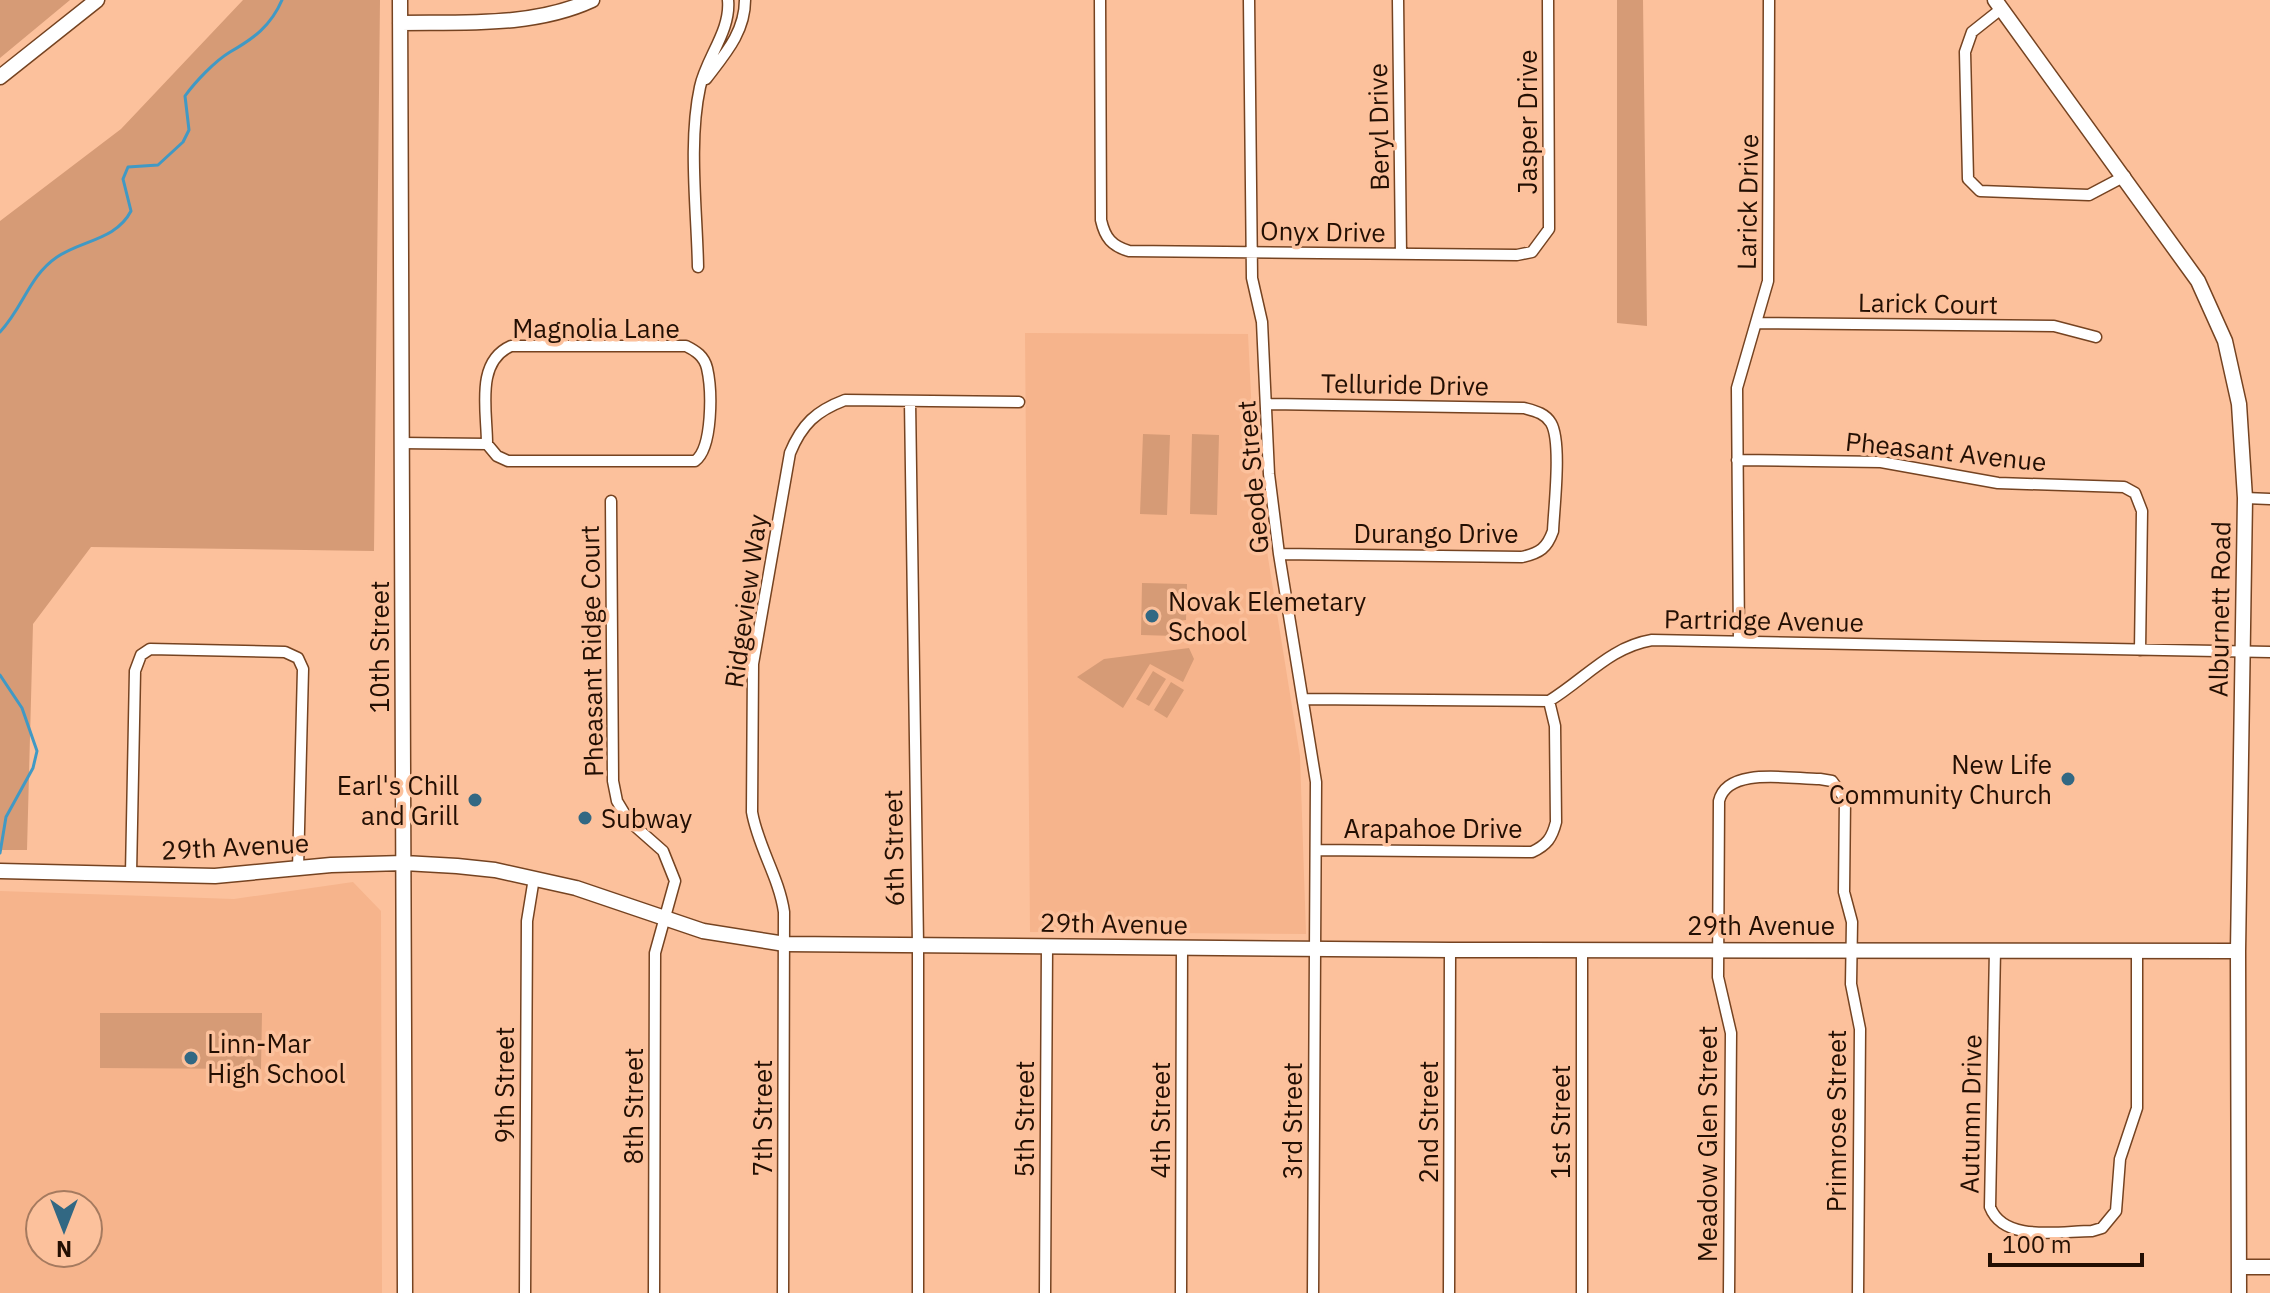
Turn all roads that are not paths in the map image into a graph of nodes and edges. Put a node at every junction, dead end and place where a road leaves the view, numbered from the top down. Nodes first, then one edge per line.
1 (97, 0) edge
2 (400, 0) edge
3 (592, 0) edge
4 (728, 0) edge
5 (745, 0) edge
6 (1100, 0) edge
7 (1249, 0) edge
8 (1398, 0) edge
9 (1548, 0) edge
10 (1769, 0) edge
11 (1998, 4) edge
12 (400, 23) junction
13 (0, 77) edge
14 (700, 87) junction
15 (2125, 176) junction
16 (1543, 242) joint
17 (1250, 252) junction
18 (1401, 254) junction
19 (698, 267) dead end
20 (1758, 323) junction
21 (2096, 337) dead end
22 (910, 401) junction
23 (1019, 402) dead end
24 (1267, 404) junction
25 (1542, 413) joint
26 (401, 443) junction
27 (487, 444) junction
28 (1737, 460) junction
29 (2245, 498) junction
30 (2270, 499) edge
31 (611, 501) dead end
32 (1279, 554) junction
33 (1739, 641) junction
34 (2140, 650) junction
35 (2241, 651) junction
36 (2270, 652) edge
37 (1304, 699) junction
38 (1549, 701) junction
39 (1316, 850) junction
40 (404, 863) junction
41 (298, 869) junction
42 (0, 871) edge
43 (131, 874) junction
44 (534, 878) junction
45 (662, 919) junction
46 (785, 944) junction
47 (918, 945) junction
48 (1047, 946) junction
49 (1182, 947) junction
50 (1717, 948) junction
51 (1315, 949) junction
52 (1852, 949) junction
53 (1450, 950) junction
54 (1582, 950) junction
55 (1995, 950) junction
56 (2137, 951) junction
57 (2238, 951) junction
58 (2239, 1267) junction
59 (2270, 1267) edge
60 (405, 1293) edge
61 (525, 1293) edge
62 (654, 1293) edge
63 (783, 1293) edge
64 (918, 1293) edge
65 (1045, 1293) edge
66 (1181, 1293) edge
67 (1313, 1293) edge
68 (1449, 1293) edge
69 (1582, 1293) edge
70 (1729, 1293) edge
71 (1858, 1293) edge
72 (2239, 1293) edge

1 - 13 street
2 - 12 street, 10th Street
3 - 12 street
4 - 14 street
5 - 14 street
6 - 17 street, Onyx Drive
7 - 17 street, Geode Street
8 - 18 street, Beryl Drive
9 - 16 street, Jasper Drive
10 - 20 street, Larick Drive
11 - 15 street, Alburnett Road
11 - 15 street
12 - 26 street, 10th Street
14 - 19 street
15 - 29 street, Alburnett Road
16 - 18 street, Onyx Drive
17 - 18 street, Onyx Drive
17 - 24 street, Geode Street
20 - 21 street, Larick Court
20 - 28 street, Larick Drive
22 - 23 street, Ridgeview Way
22 - 46 street, Ridgeview Way
22 - 47 street, 6th Street
24 - 25 street, Telluride Drive
24 - 32 street, Geode Street
25 - 32 street, Durango Drive
26 - 27 street, Magnolia Lane
26 - 40 street, 10th Street
27 - 27 street, Magnolia Lane
28 - 33 street, Larick Drive
28 - 34 street, Pheasant Avenue
29 - 30 street
29 - 35 street, Alburnett Road
31 - 45 street, Pheasant Ridge Court
32 - 37 street, Geode Street
33 - 34 street, Partridge Avenue
33 - 38 street, Partridge Avenue
34 - 35 street, Partridge Avenue
35 - 36 street, Partridge Avenue
35 - 57 street, Alburnett Road
37 - 38 street
37 - 39 street, Geode Street
38 - 39 street, Arapahoe Drive
39 - 51 street, Geode Street
40 - 41 street, 29th Avenue
40 - 44 street, 29th Avenue
40 - 60 street, 10th Street
41 - 43 street, 29th Avenue
41 - 43 street
42 - 43 street, 29th Avenue
44 - 45 street, 29th Avenue
44 - 61 street, 9th Street
45 - 46 street, 29th Avenue
45 - 62 street, 8th Street
46 - 47 street, 29th Avenue
46 - 63 street, 7th Street
47 - 48 street, 29th Avenue
47 - 64 street, 6th Street
48 - 49 street, 29th Avenue
48 - 65 street, 5th Street
49 - 51 street, 29th Avenue
49 - 66 street, 4th Street
50 - 52 street, 29th Avenue
50 - 52 street, Meadow Glen Street
50 - 54 street, 29th Avenue
50 - 70 street, Meadow Glen Street
51 - 53 street, 29th Avenue
51 - 67 street, 3rd Street
52 - 55 street, 29th Avenue
52 - 71 street, Primrose Street
53 - 54 street, 29th Avenue
53 - 68 street, 2nd Street
54 - 69 street, 1st Street
55 - 56 street, 29th Avenue
55 - 56 street, Autumn Drive
56 - 57 street, 29th Avenue
57 - 58 street, Alburnett Road
58 - 59 street
58 - 72 street, Alburnett Road

